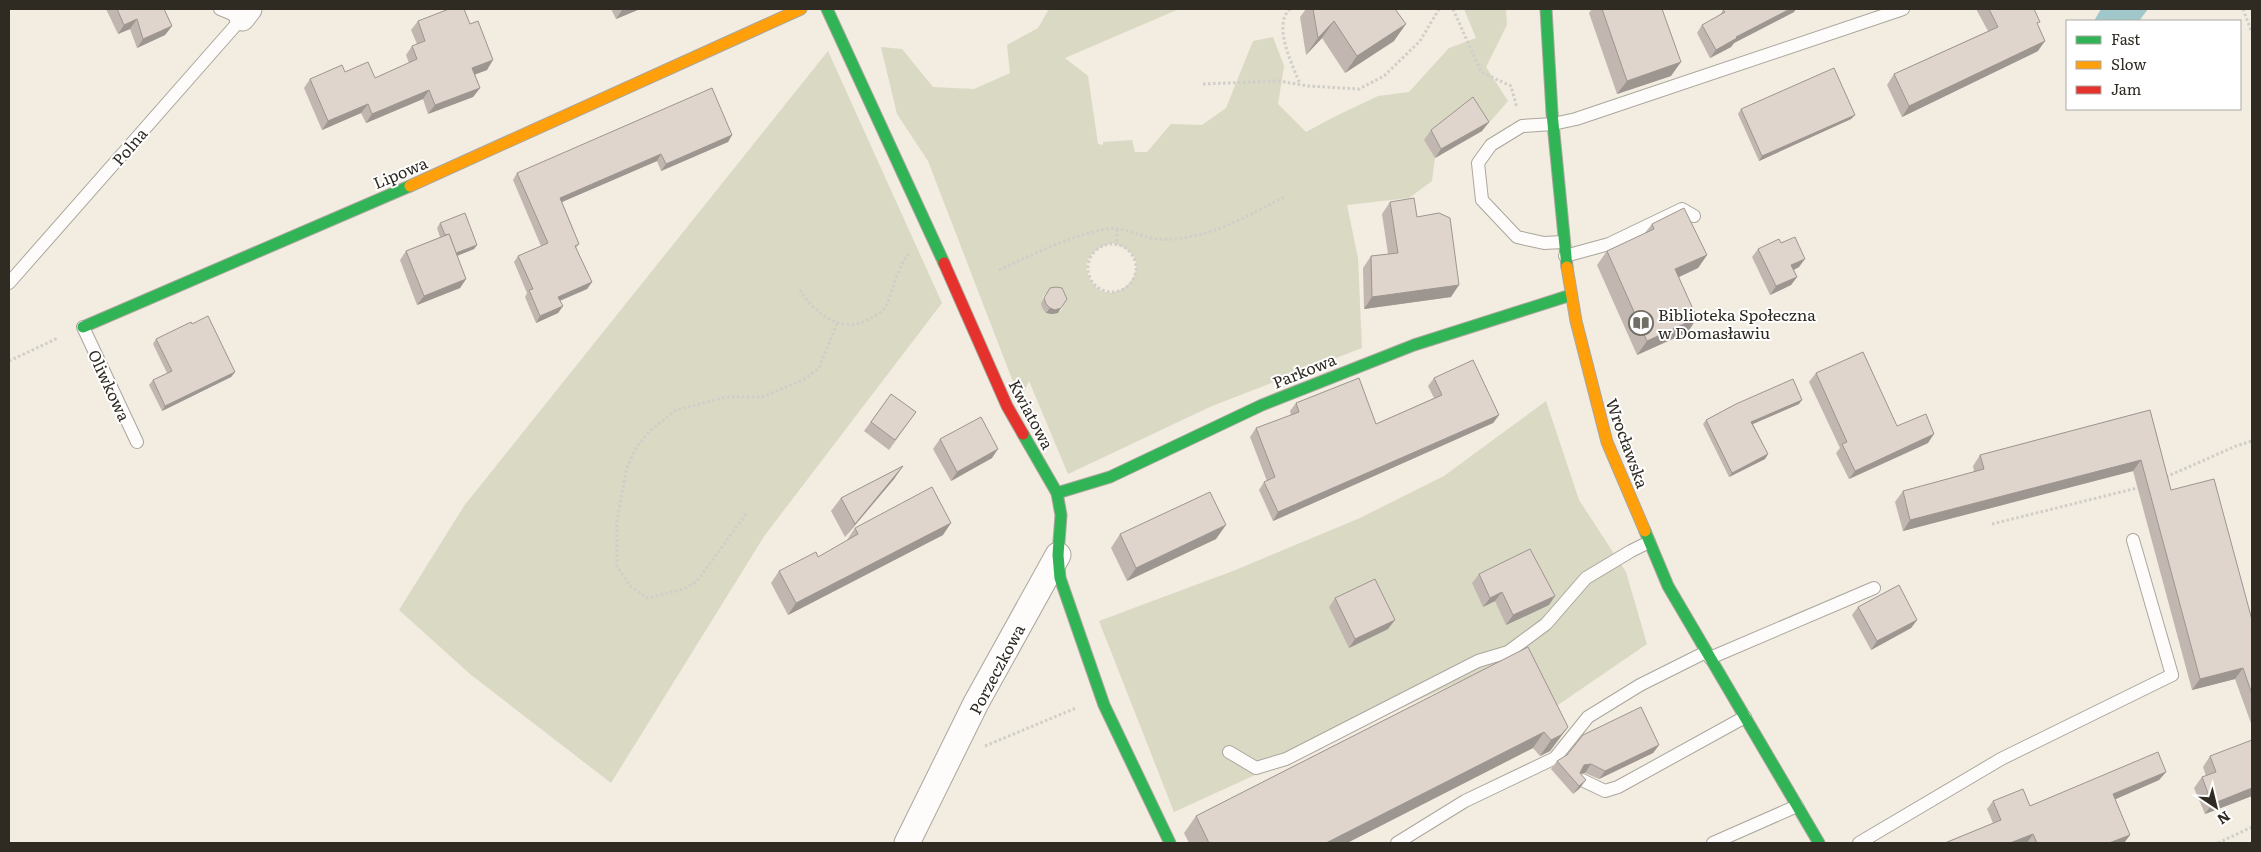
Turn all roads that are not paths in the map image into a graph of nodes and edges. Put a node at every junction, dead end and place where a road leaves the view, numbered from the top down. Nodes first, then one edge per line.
1 (801, 9) edge
2 (827, 9) edge
3 (1546, 9) edge
4 (1903, 9) edge
5 (237, 12) edge
6 (1553, 124) junction
7 (1694, 216) dead end
8 (1563, 242) junction
9 (1565, 256) junction
10 (9, 283) edge
11 (1571, 295) junction
12 (83, 327) joint
13 (137, 442) dead end
14 (1057, 493) junction
15 (2133, 540) dead end
16 (1649, 542) junction
17 (1058, 555) junction
18 (1874, 588) dead end
19 (1708, 655) junction
20 (1745, 717) junction
21 (1229, 752) dead end
22 (1582, 780) edge
23 (1797, 806) junction
24 (907, 843) edge
25 (1170, 843) edge
26 (1396, 843) edge
27 (1713, 843) edge
28 (1819, 843) edge
29 (1859, 843) edge

1 - 12 street, Lipowa
2 - 14 street, Kwiatowa
3 - 6 street, Wrocławska
4 - 6 lane
5 - 10 lane, Polna
6 - 8 street, Wrocławska
6 - 8 lane
7 - 9 lane
8 - 9 street, Wrocławska
9 - 11 street, Wrocławska
11 - 14 street, Parkowa
11 - 16 street, Wrocławska
12 - 13 lane, Oliwkowa
14 - 17 street, Kwiatowa
15 - 29 lane
16 - 19 street, Wrocławska
16 - 21 lane
17 - 24 street, Porzeczkowa
17 - 25 street, Kwiatowa
18 - 19 lane
19 - 20 street, Wrocławska
19 - 26 lane
20 - 22 lane
20 - 23 street, Wrocławska
23 - 27 lane
23 - 28 street, Wrocławska

